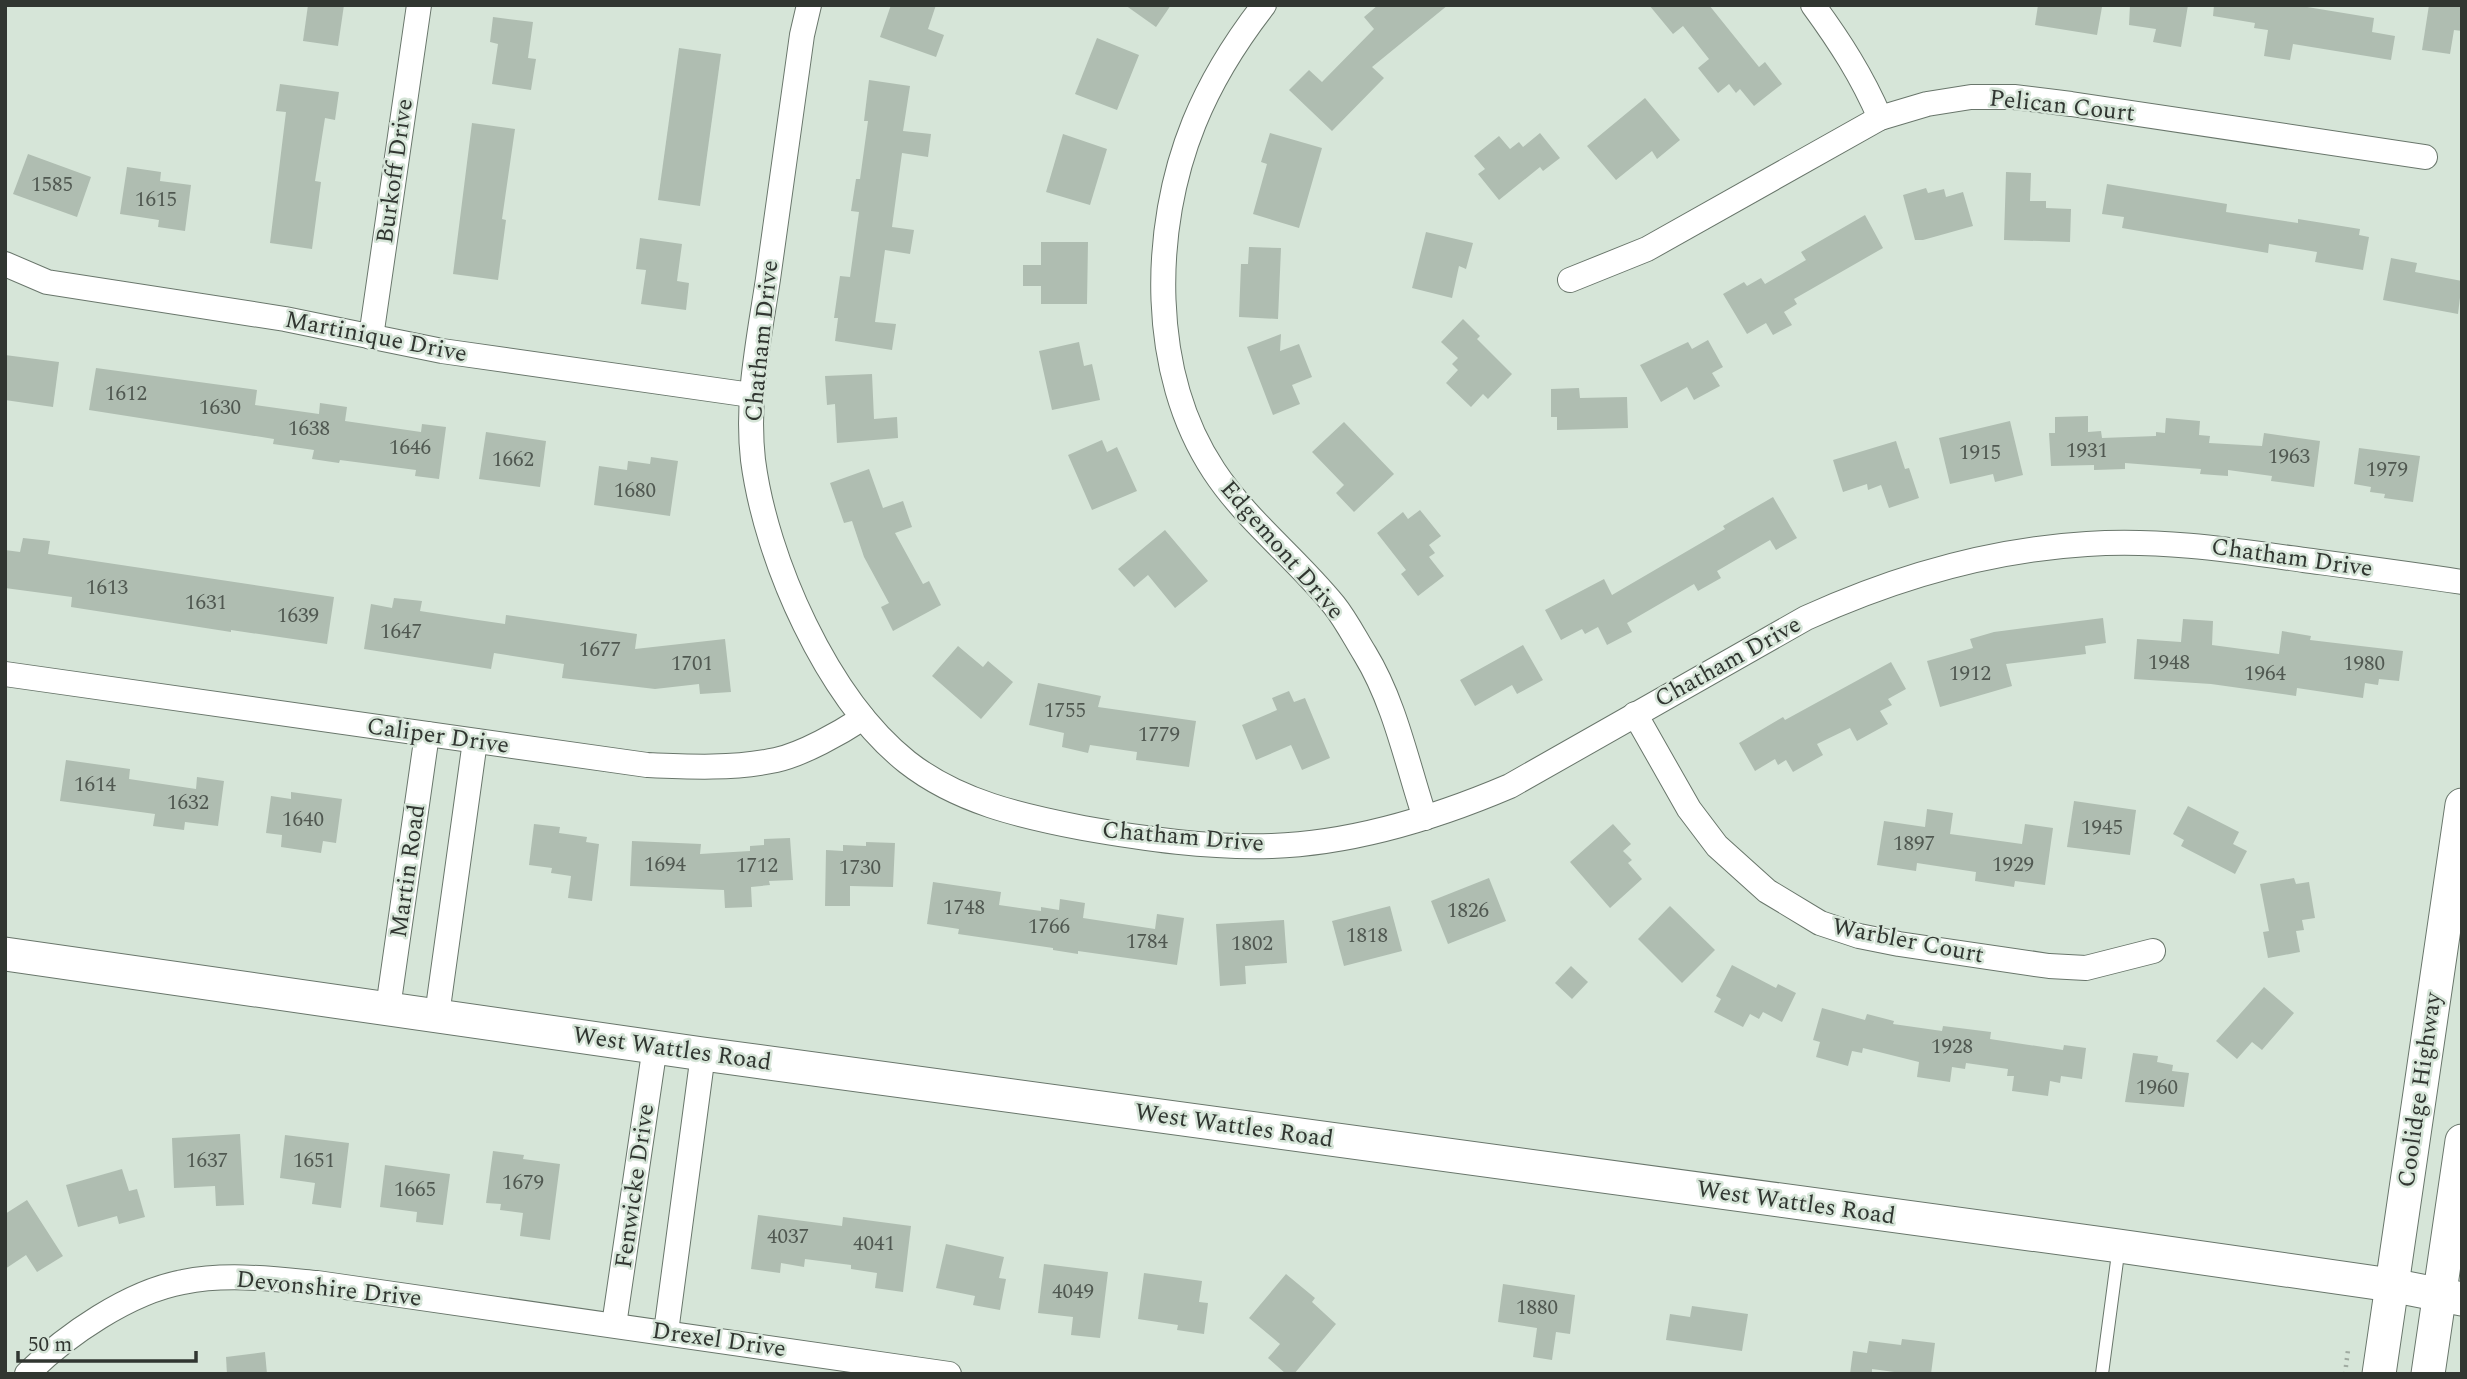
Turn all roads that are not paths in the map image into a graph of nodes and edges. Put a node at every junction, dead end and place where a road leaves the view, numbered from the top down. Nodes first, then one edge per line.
1 (419, 5) edge
2 (809, 5) edge
3 (1264, 5) edge
4 (1813, 5) edge
5 (1880, 118) junction
6 (2425, 157) dead end
7 (5, 264) edge
8 (1570, 280) dead end
9 (371, 337) junction
10 (751, 395) junction
11 (2462, 582) edge
12 (5, 674) edge
13 (1636, 714) junction
14 (863, 719) junction
15 (427, 734) junction
16 (475, 741) junction
17 (2462, 806) edge
18 (1424, 818) junction
19 (2457, 872) edge
20 (2153, 951) dead end
21 (5, 954) edge
22 (388, 1008) junction
23 (437, 1015) junction
24 (654, 1046) junction
25 (703, 1054) junction
26 (2462, 1141) edge
27 (2119, 1246) junction
28 (2391, 1284) junction
29 (2451, 1298) edge
30 (614, 1325) junction
31 (666, 1332) junction
32 (877, 1368) edge
33 (27, 1374) edge
34 (949, 1374) edge
35 (2102, 1374) edge
36 (2379, 1374) edge
37 (2428, 1374) edge

1 - 9 street, Burkoff Drive
2 - 10 street, Chatham Drive
3 - 18 street, Edgemont Drive
4 - 5 street
5 - 6 street, Pelican Court
5 - 8 street, Pelican Court
7 - 9 street, Martinique Drive
9 - 10 street, Martinique Drive
10 - 14 street, Chatham Drive
11 - 13 street, Chatham Drive
12 - 15 street, Caliper Drive
13 - 18 street, Chatham Drive
13 - 20 street, Warbler Court
14 - 16 street, Caliper Drive
14 - 18 street, Chatham Drive
15 - 16 street, Caliper Drive
15 - 22 street, Martin Road
16 - 23 street, Martin Road
17 - 19 street, Coolidge Highway
19 - 28 street, Coolidge Highway
21 - 22 street, West Wattles Road
22 - 23 street, West Wattles Road
23 - 24 street, West Wattles Road
24 - 25 street, West Wattles Road
24 - 30 street, Fenwicke Drive
25 - 27 street, West Wattles Road
25 - 31 street, Fenwicke Drive
26 - 29 street, Coolidge Highway
27 - 28 street, West Wattles Road
27 - 35 lane
28 - 29 street, West Wattles Road
28 - 36 street, Coolidge Highway
29 - 37 street, Coolidge Highway
30 - 31 street, Drexel Drive
30 - 33 street, Devonshire Drive
31 - 32 street, Drexel Drive
32 - 34 street, Drexel Drive

